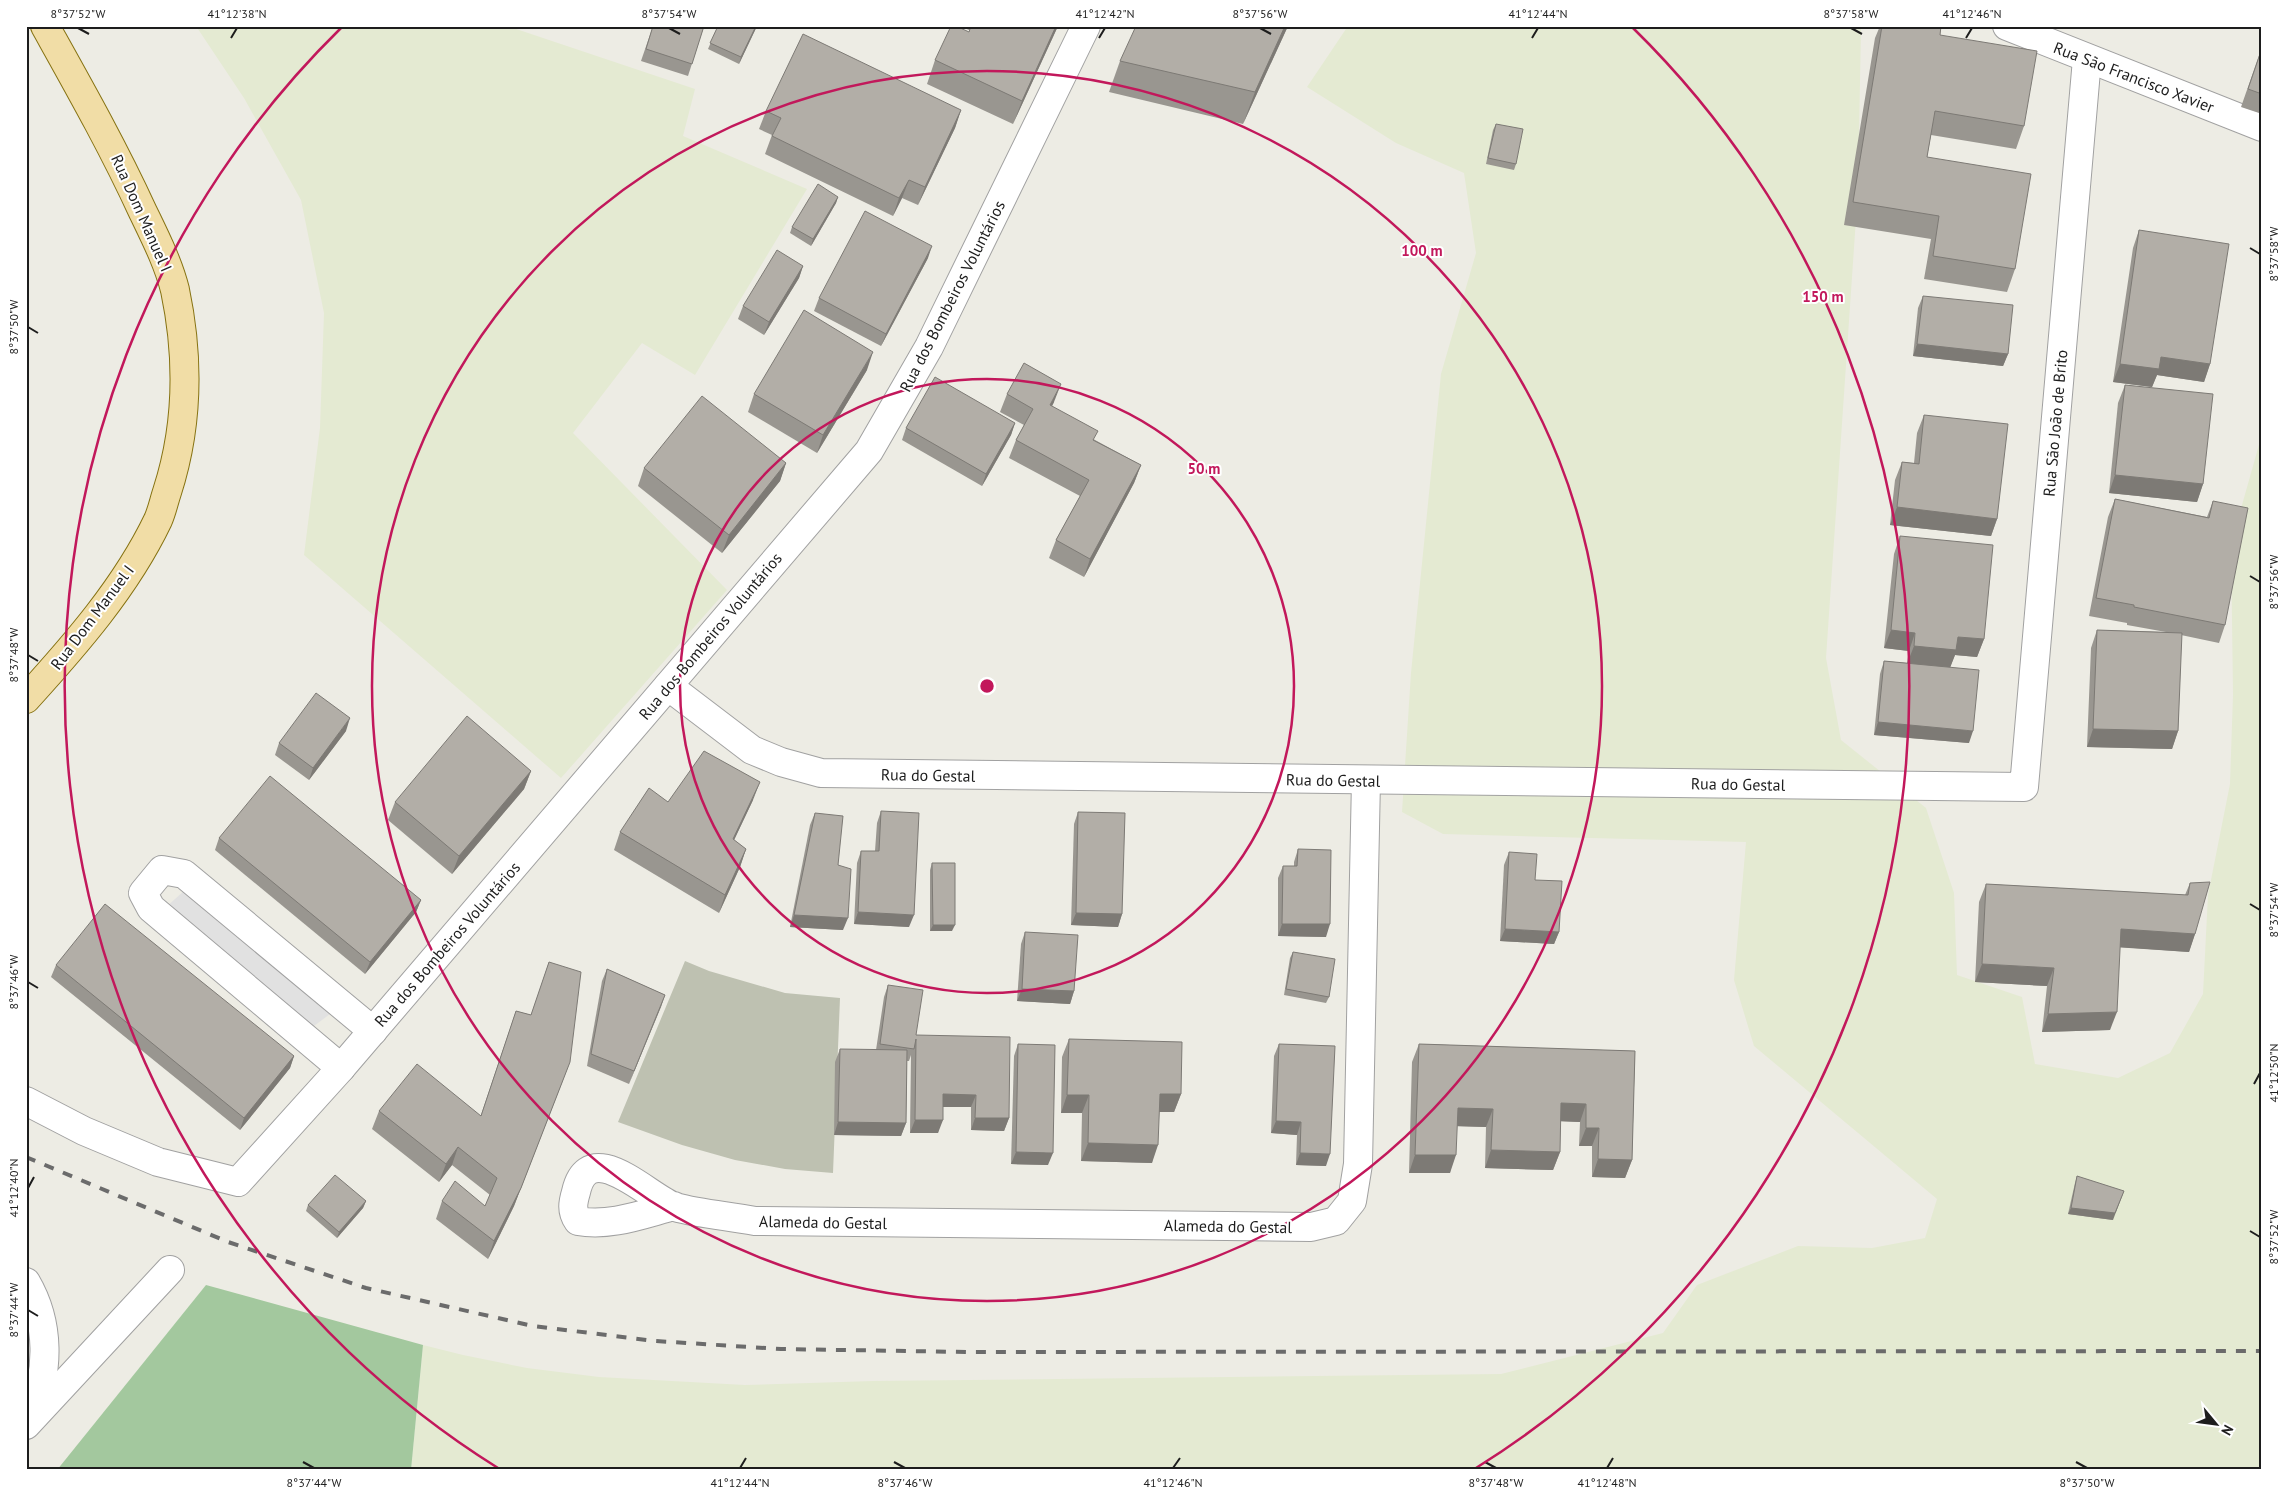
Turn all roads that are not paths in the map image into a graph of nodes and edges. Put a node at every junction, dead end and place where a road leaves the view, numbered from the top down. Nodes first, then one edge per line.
1 (45, 26) edge
2 (1086, 26) edge
3 (2007, 26) edge
4 (2087, 59) junction
5 (2262, 127) edge
6 (668, 686) junction
7 (26, 699) edge
8 (1366, 780) junction
9 (2024, 787) joint
10 (373, 1031) junction
11 (341, 1068) junction
12 (26, 1101) edge
13 (674, 1206) dead end
14 (170, 1270) dead end
15 (26, 1282) edge
16 (26, 1420) edge
17 (26, 1425) edge

1 - 7 main road, Rua Dom Manuel I
2 - 6 street, Rua dos Bombeiros Voluntários
3 - 4 street, Rua São Francisco Xavier
4 - 5 street, Rua São Francisco Xavier
4 - 9 street, Rua São João de Brito
6 - 8 street, Rua do Gestal
6 - 10 street, Rua dos Bombeiros Voluntários
8 - 9 street, Rua do Gestal
8 - 13 street, Alameda do Gestal
10 - 11 street, Rua dos Bombeiros Voluntários
10 - 11 street
11 - 12 street, Rua dos Bombeiros Voluntários
14 - 17 street
15 - 16 street

